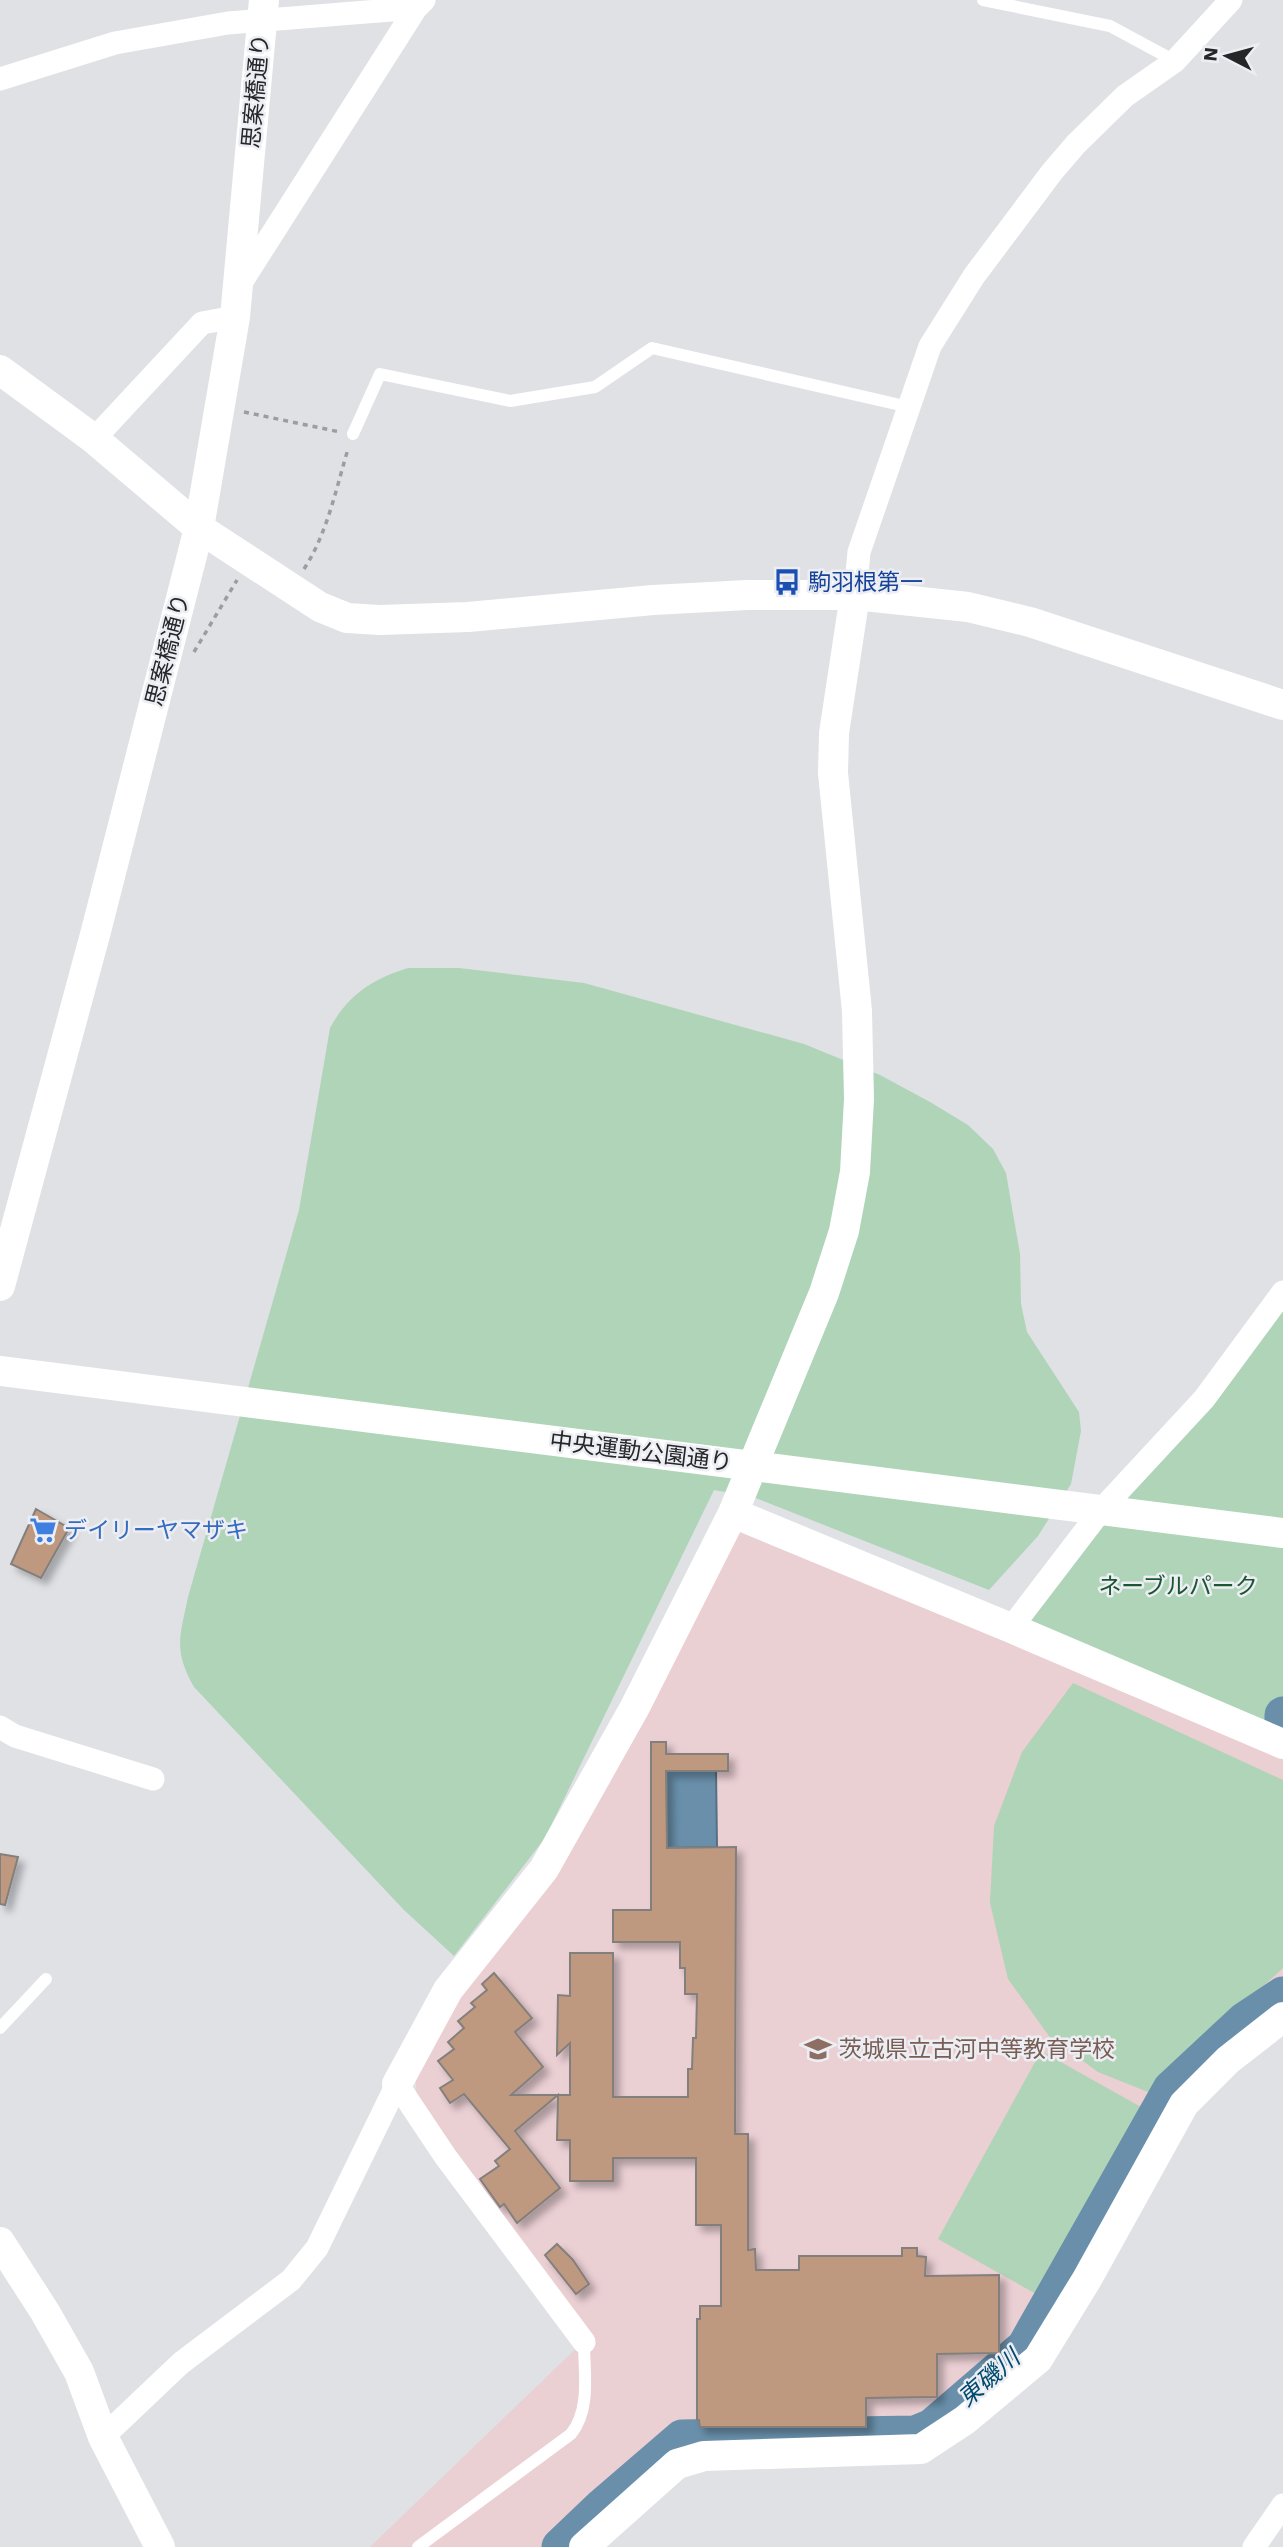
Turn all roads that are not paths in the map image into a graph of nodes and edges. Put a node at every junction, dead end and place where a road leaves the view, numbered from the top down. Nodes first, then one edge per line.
1 (983, 0) edge
2 (1231, 0) edge
3 (420, 4) edge
4 (263, 10) edge
5 (1175, 61) junction
6 (0, 79) edge
7 (236, 303) junction
8 (0, 370) edge
9 (909, 407) junction
10 (353, 434) road end
11 (94, 439) junction
12 (199, 528) junction
13 (855, 595) junction
14 (1283, 705) edge
15 (1, 1275) edge
16 (1283, 1292) edge
17 (0, 1371) edge
18 (751, 1466) junction
19 (1102, 1510) junction
20 (733, 1513) junction
21 (1283, 1533) edge
22 (1011, 1628) junction
23 (0, 1727) edge
24 (1283, 1744) edge
25 (153, 1779) dead end
26 (46, 1979) dead end
27 (1283, 2017) edge
28 (0, 2028) edge
29 (397, 2084) junction
30 (0, 2242) edge
31 (584, 2342) joint
32 (103, 2437) junction
33 (1283, 2505) edge
34 (160, 2547) edge
35 (418, 2547) edge
36 (584, 2547) edge
37 (1254, 2547) edge

1 - 5 lane
2 - 5 street
3 - 4 street
3 - 7 street
4 - 6 street
4 - 7 street, 思案橋通り
5 - 9 street
7 - 11 street
7 - 12 street, 思案橋通り
8 - 11 street
9 - 10 lane
9 - 13 street
11 - 12 street
12 - 13 street
12 - 15 street, 思案橋通り
13 - 14 street
13 - 18 street
16 - 19 street
17 - 18 street, 中央運動公園通り
18 - 19 street, 中央運動公園通り
18 - 20 street
19 - 21 street, 中央運動公園通り
19 - 22 street
20 - 22 street
20 - 29 street
22 - 24 street
23 - 25 street
26 - 28 lane
27 - 36 street
29 - 31 street
29 - 32 street
30 - 32 street
31 - 35 lane
32 - 34 street
33 - 37 street

